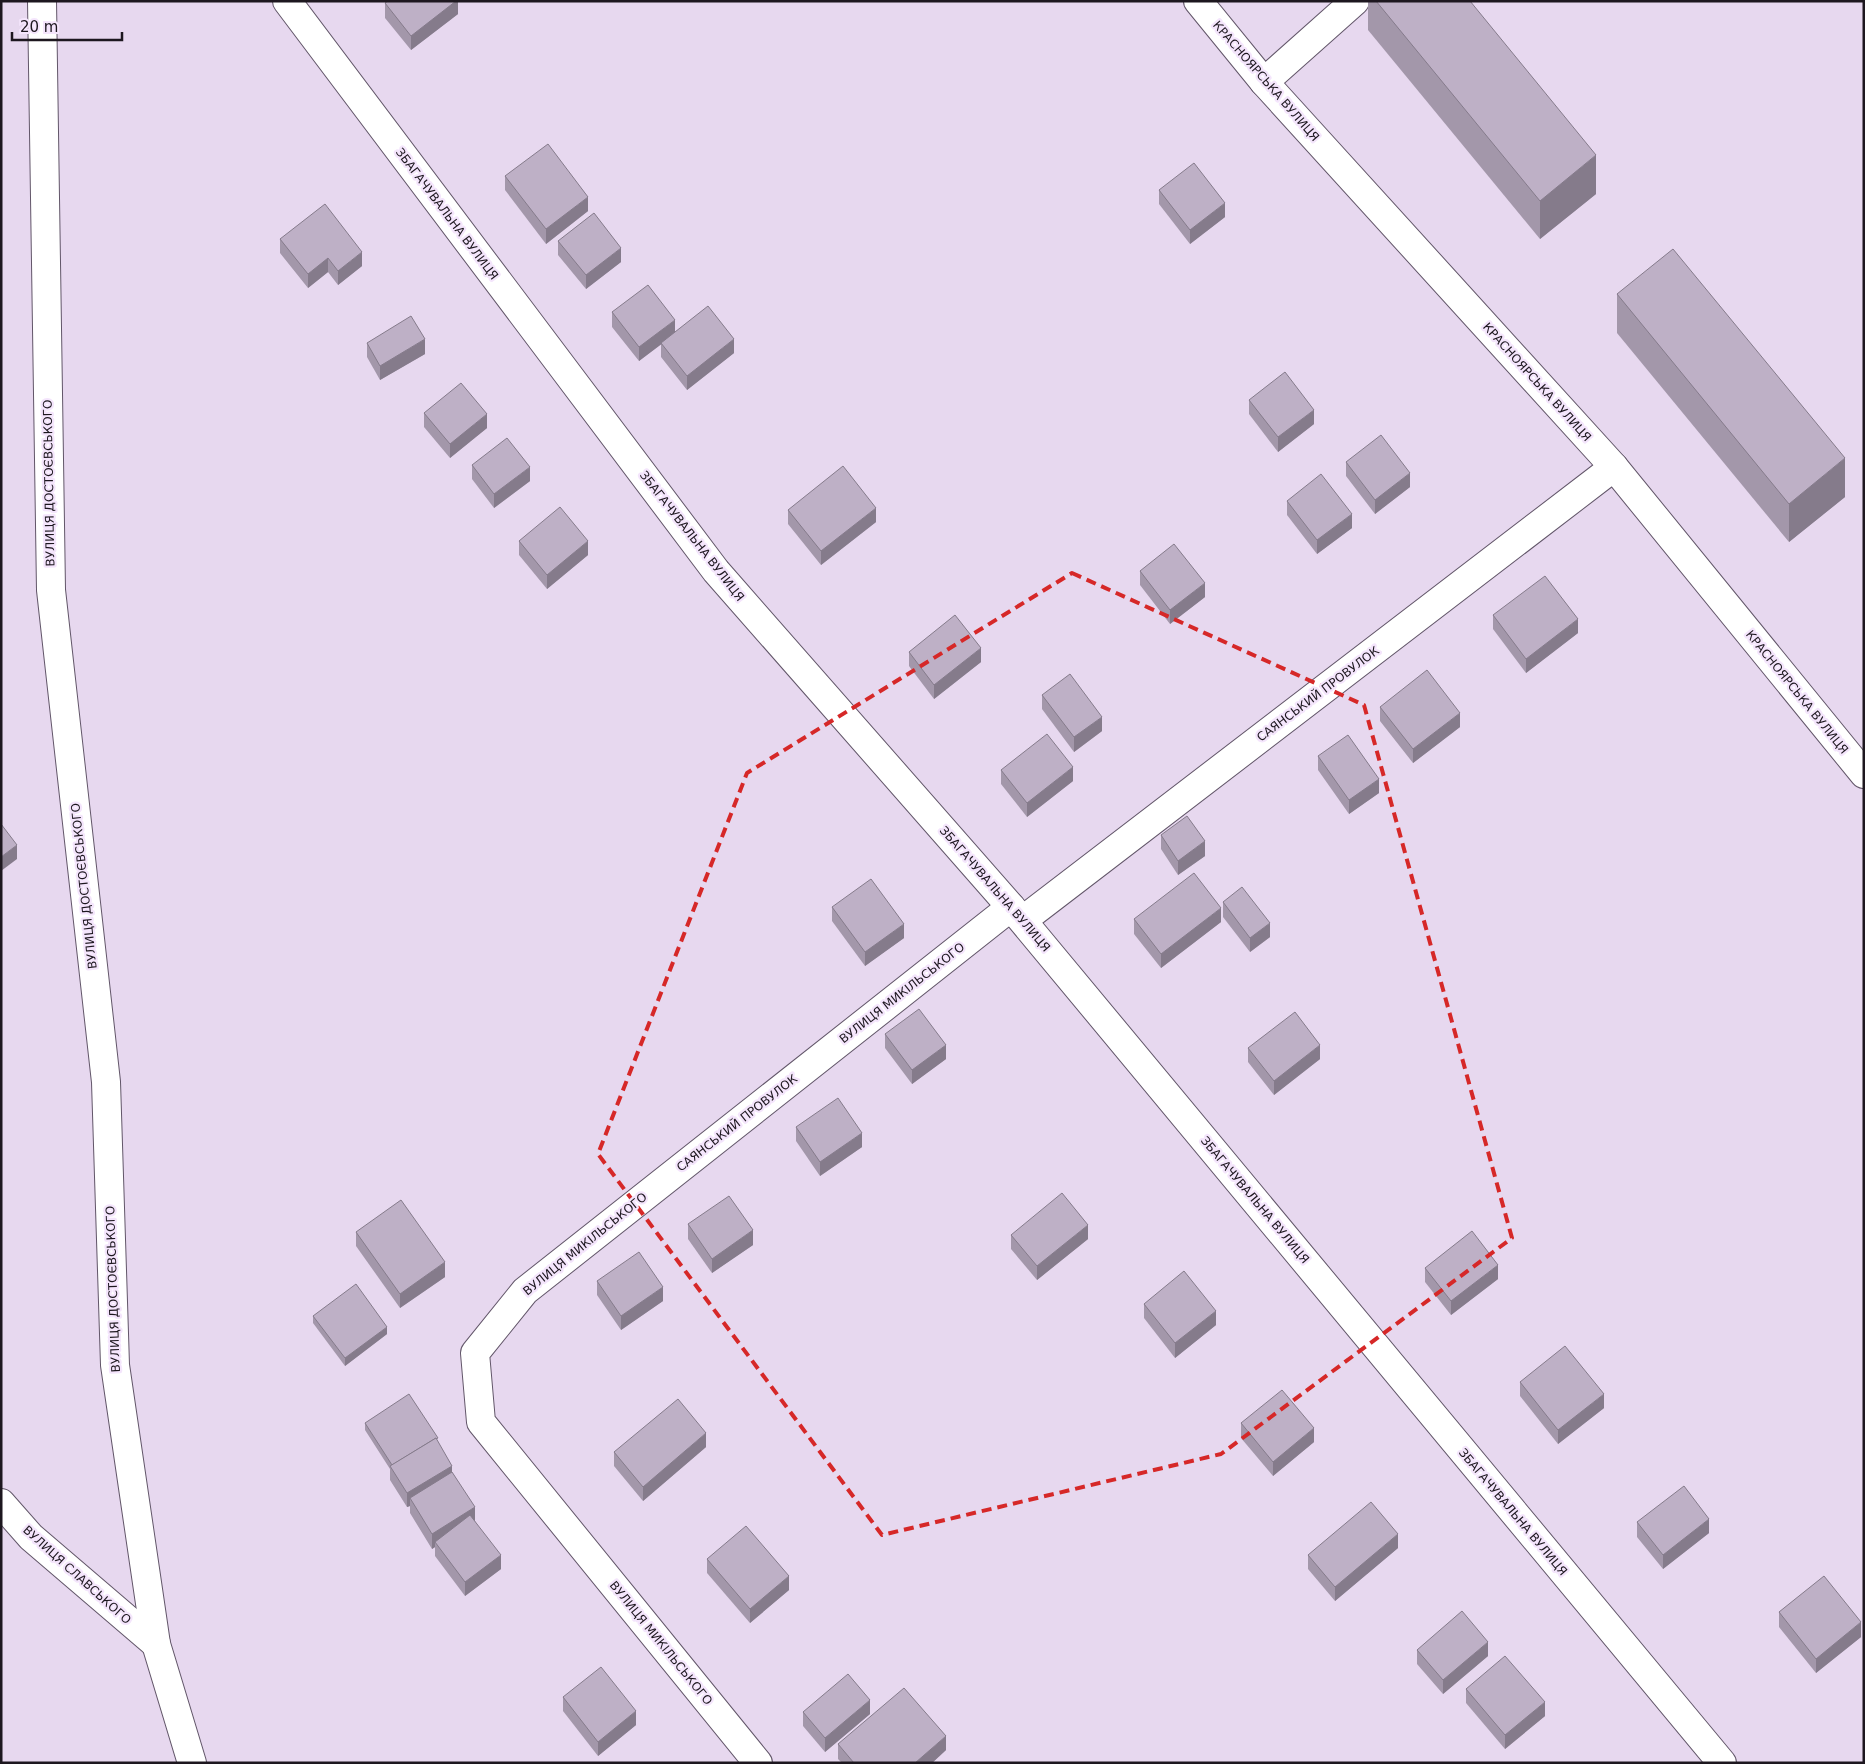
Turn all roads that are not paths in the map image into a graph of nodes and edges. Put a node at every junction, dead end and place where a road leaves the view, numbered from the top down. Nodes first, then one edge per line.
1 (42, 1) edge
2 (287, 1) edge
3 (1198, 1) edge
4 (1355, 1) edge
5 (1264, 82) junction
6 (1614, 467) junction
7 (1864, 774) edge
8 (1017, 913) junction
9 (1, 1503) edge
10 (156, 1644) junction
11 (192, 1763) edge
12 (758, 1763) edge
13 (1722, 1763) edge

1 - 10 street, ВУЛИЦЯ ДОСТОЄВСЬКОГО
2 - 8 street, ЗБАГАЧУВАЛЬНА ВУЛИЦЯ
3 - 5 street, КРАСНОЯРСЬКА ВУЛИЦЯ
4 - 5 street
5 - 6 street, КРАСНОЯРСЬКА ВУЛИЦЯ
6 - 7 street, КРАСНОЯРСЬКА ВУЛИЦЯ
6 - 8 street, САЯНСЬКИЙ ПРОВУЛОК
8 - 12 street, ВУЛИЦЯ МИКІЛЬСЬКОГО
8 - 13 street, ЗБАГАЧУВАЛЬНА ВУЛИЦЯ
9 - 10 street, ВУЛИЦЯ СЛАВСЬКОГО
10 - 11 street, ВУЛИЦЯ ДОСТОЄВСЬКОГО

